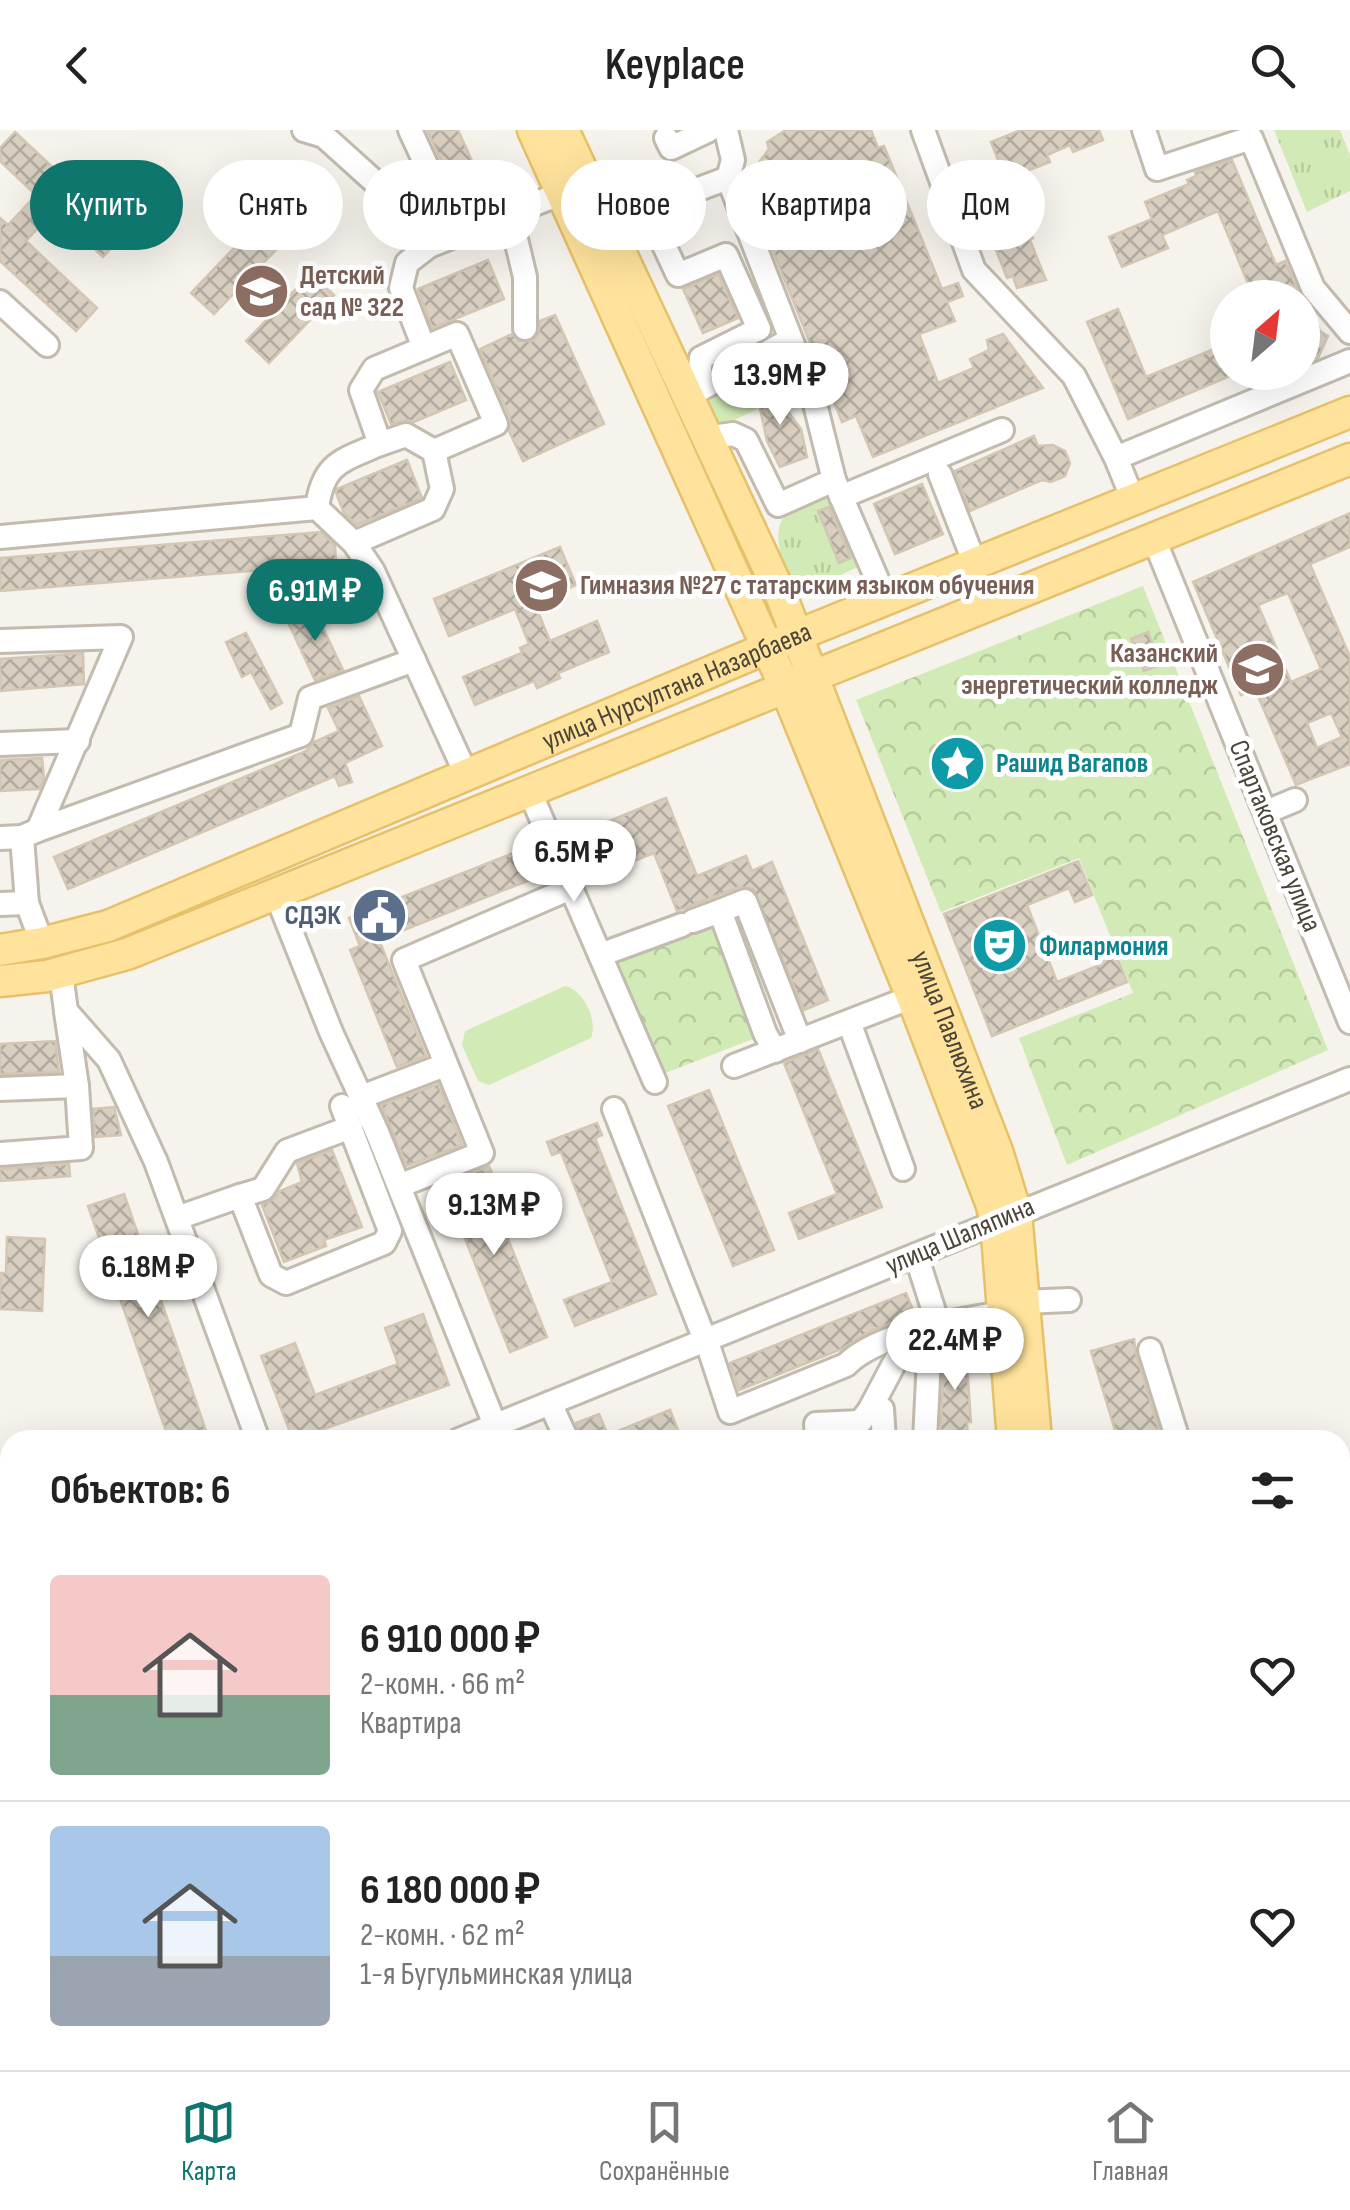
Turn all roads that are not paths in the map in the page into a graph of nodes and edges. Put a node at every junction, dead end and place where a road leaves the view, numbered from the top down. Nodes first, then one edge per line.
1 (304, 130) edge
2 (410, 130) edge
3 (533, 130) edge
4 (563, 130) edge
5 (709, 130) edge
6 (726, 130) edge
7 (924, 130) edge
8 (1144, 130) edge
9 (666, 138) dead end
10 (424, 160) edge
11 (577, 160) edge
12 (733, 160) edge
13 (363, 171) edge
14 (561, 191) edge
15 (424, 250) edge
16 (519, 250) edge
17 (588, 250) edge
18 (619, 250) edge
19 (666, 250) edge
20 (756, 250) edge
21 (0, 302) edge
22 (526, 328) dead end
23 (1350, 332) edge
24 (790, 340) junction
25 (47, 345) dead end
26 (424, 348) junction
27 (1350, 362) edge
28 (693, 393) junction
29 (1350, 412) edge
30 (1002, 430) dead end
31 (706, 438) junction
32 (380, 444) junction
33 (434, 450) junction
34 (1116, 458) junction
35 (1350, 459) edge
36 (940, 474) dead end
37 (838, 489) junction
38 (1134, 502) junction
39 (778, 505) junction
40 (317, 508) junction
41 (0, 537) edge
42 (1154, 539) junction
43 (756, 542) junction
44 (354, 544) junction
45 (975, 564) junction
46 (886, 600) junction
47 (798, 635) junction
48 (0, 641) edge
49 (768, 649) junction
50 (414, 660) junction
51 (800, 683) junction
52 (78, 742) junction
53 (0, 744) edge
54 (467, 776) junction
55 (530, 792) junction
56 (1295, 800) dead end
57 (1266, 812) junction
58 (20, 835) edge
59 (550, 838) tunnel mouth
60 (276, 894) junction
61 (27, 903) junction
62 (0, 904) edge
63 (720, 911) junction
64 (42, 943) junction
65 (0, 950) edge
66 (600, 956) junction
67 (61, 972) junction
68 (0, 981) edge
69 (912, 997) junction
70 (66, 1012) junction
71 (849, 1022) junction
72 (1350, 1022) edge
73 (800, 1041) junction
74 (775, 1050) junction
75 (445, 1064) junction
76 (734, 1066) dead end
77 (1350, 1079) edge
78 (655, 1082) dead end
79 (77, 1086) junction
80 (0, 1089) edge
81 (614, 1109) dead end
82 (352, 1110) junction
83 (0, 1154) edge
84 (903, 1169) dead end
85 (399, 1186) junction
86 (240, 1196) junction
87 (1006, 1217) junction
88 (177, 1218) junction
89 (916, 1255) junction
90 (1068, 1300) dead end
91 (1013, 1307) junction
92 (934, 1331) junction
93 (706, 1340) junction
94 (1150, 1350) dead end
95 (550, 1402) junction
96 (869, 1411) junction
97 (495, 1426) junction
98 (254, 1430) edge
99 (485, 1430) edge
100 (563, 1430) edge
101 (816, 1430) edge
102 (883, 1430) edge
103 (927, 1430) edge
104 (1013, 1430) edge
105 (1034, 1430) edge
106 (1175, 1430) edge

1 - 13 street
2 - 10 street
3 - 14 main road
4 - 11 main road, улица Павлюхина
5 - 9 street
6 - 12 street
7 - 34 street
8 - 23 street
15 - 26 street
16 - 22 street
17 - 49 main road
18 - 28 main road, улица Павлюхина
19 - 28 street
20 - 24 street
21 - 25 street
24 - 28 street
24 - 37 street
26 - 32 street
26 - 33 street
27 - 34 street
28 - 31 main road, улица Павлюхина
29 - 38 main road, улица Нурсултана Назарбаева
30 - 37 street
31 - 39 street
31 - 43 main road, улица Павлюхина
32 - 33 street
32 - 40 street
33 - 44 street
34 - 38 street
35 - 42 main road, улица Нурсултана Назарбаева
36 - 45 street
37 - 39 street
37 - 46 street
38 - 45 main road, улица Нурсултана Назарбаева
39 - 43 street
40 - 41 street
40 - 44 street
42 - 51 main road, улица Нурсултана Назарбаева
42 - 57 street, Спартаковская улица
43 - 47 main road, улица Павлюхина
44 - 50 street
45 - 46 main road, улица Нурсултана Назарбаева
46 - 47 main road, улица Нурсултана Назарбаева
47 - 49 main road, улица Нурсултана Назарбаева
47 - 51 main road, улица Павлюхина
48 - 52 street
49 - 51 main road
49 - 54 main road, улица Нурсултана Назарбаева
50 - 54 street
50 - 58 street
51 - 55 main road, улица Нурсултана Назарбаева
51 - 69 main road, улица Павлюхина
51 - 87 main road, улица Павлюхина
52 - 53 street
52 - 58 street
54 - 64 main road, улица Нурсултана Назарбаева
55 - 59 street
55 - 60 main road, улица Нурсултана Назарбаева
56 - 57 street
57 - 72 street, Спартаковская улица
58 - 61 street
60 - 67 main road, улица Нурсултана Назарбаева
60 - 82 street
61 - 62 street
61 - 64 street
63 - 66 street
63 - 73 street
63 - 74 street
64 - 65 main road, улица Нурсултана Назарбаева
66 - 75 street
66 - 78 street
67 - 68 main road, улица Нурсултана Назарбаева
67 - 70 street
69 - 71 street
69 - 87 main road, улица Павлюхина
70 - 79 street
70 - 88 street
71 - 73 street
71 - 84 street
73 - 74 street
74 - 76 street
75 - 82 street
75 - 85 street
77 - 87 street, улица Шаляпина
79 - 80 street
79 - 83 street
81 - 93 street
82 - 85 street
82 - 86 street
82 - 86 street
85 - 97 street
86 - 88 street
87 - 89 street, улица Шаляпина
87 - 91 main road, улица Павлюхина
88 - 98 street
89 - 92 street
89 - 93 street, улица Шаляпина
90 - 91 street
91 - 92 street
91 - 104 main road, улица Павлюхина
91 - 105 main road, улица Павлюхина
92 - 93 street
92 - 96 street
92 - 103 street
93 - 95 street, улица Шаляпина
94 - 106 street
95 - 97 street, улица Шаляпина
95 - 100 street
96 - 101 street
96 - 102 street
97 - 99 street, улица Шаляпина

